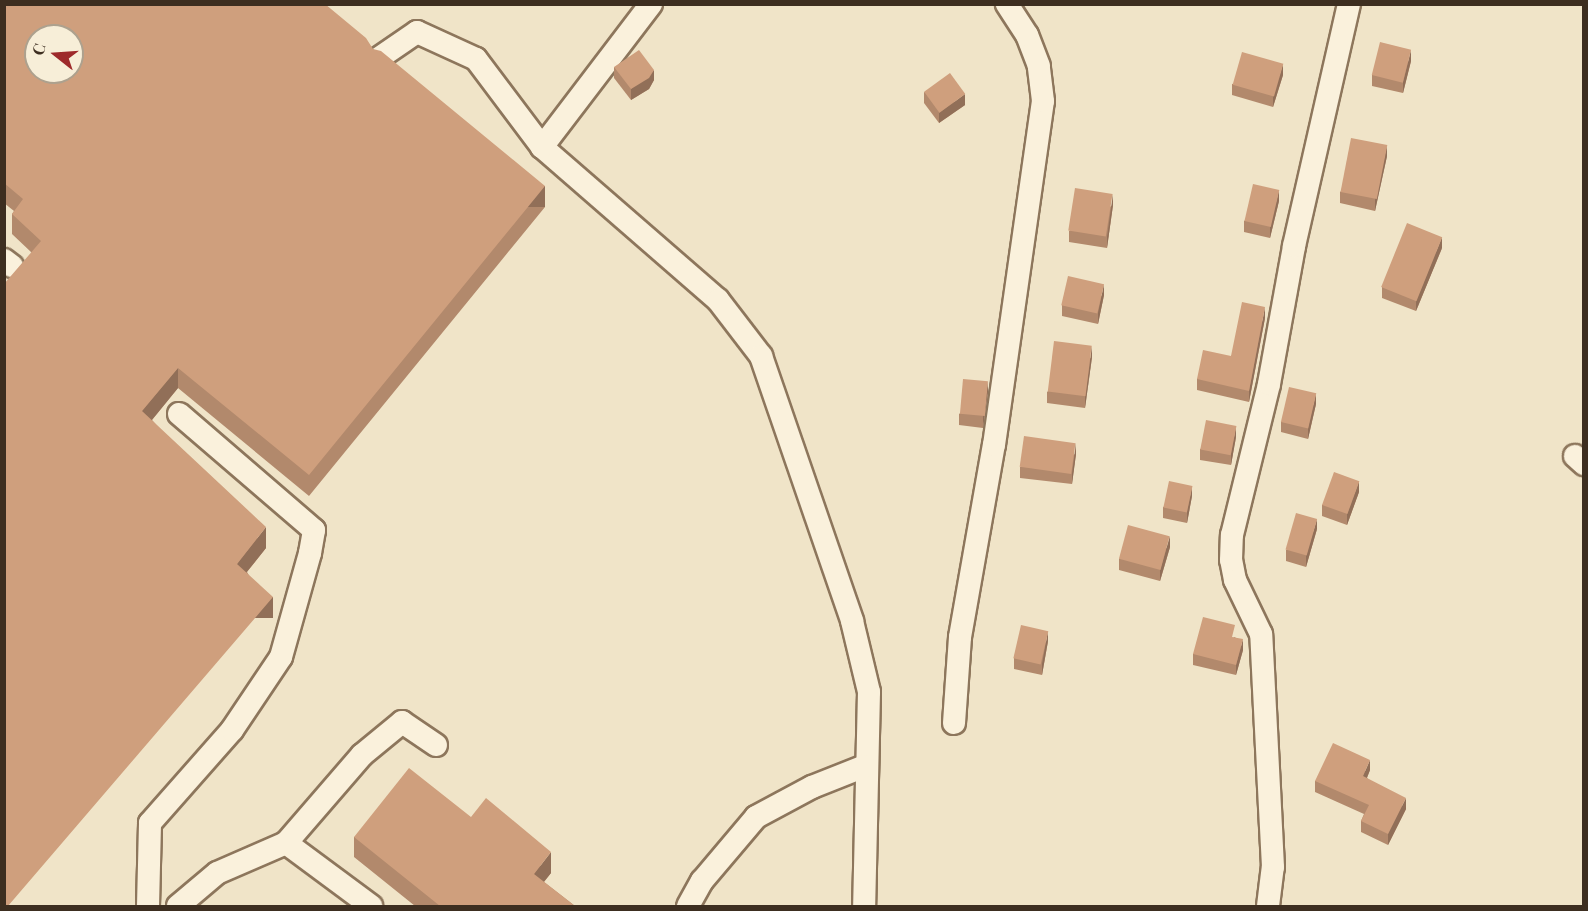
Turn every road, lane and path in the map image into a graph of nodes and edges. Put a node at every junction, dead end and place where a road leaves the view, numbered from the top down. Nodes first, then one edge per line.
1 (651, 4) edge
2 (1007, 4) edge
3 (1349, 4) edge
4 (379, 58) edge
5 (542, 147) junction
6 (179, 414) dead end
7 (954, 723) dead end
8 (436, 745) dead end
9 (865, 766) junction
10 (286, 843) junction
11 (148, 906) edge
12 (178, 906) edge
13 (371, 906) edge
14 (688, 906) edge
15 (864, 906) edge
16 (1268, 906) edge

1 - 5 street
2 - 7 street
3 - 16 street
4 - 5 street
5 - 9 street
6 - 11 street
8 - 10 street
9 - 14 street
9 - 15 street
10 - 12 street
10 - 13 street

